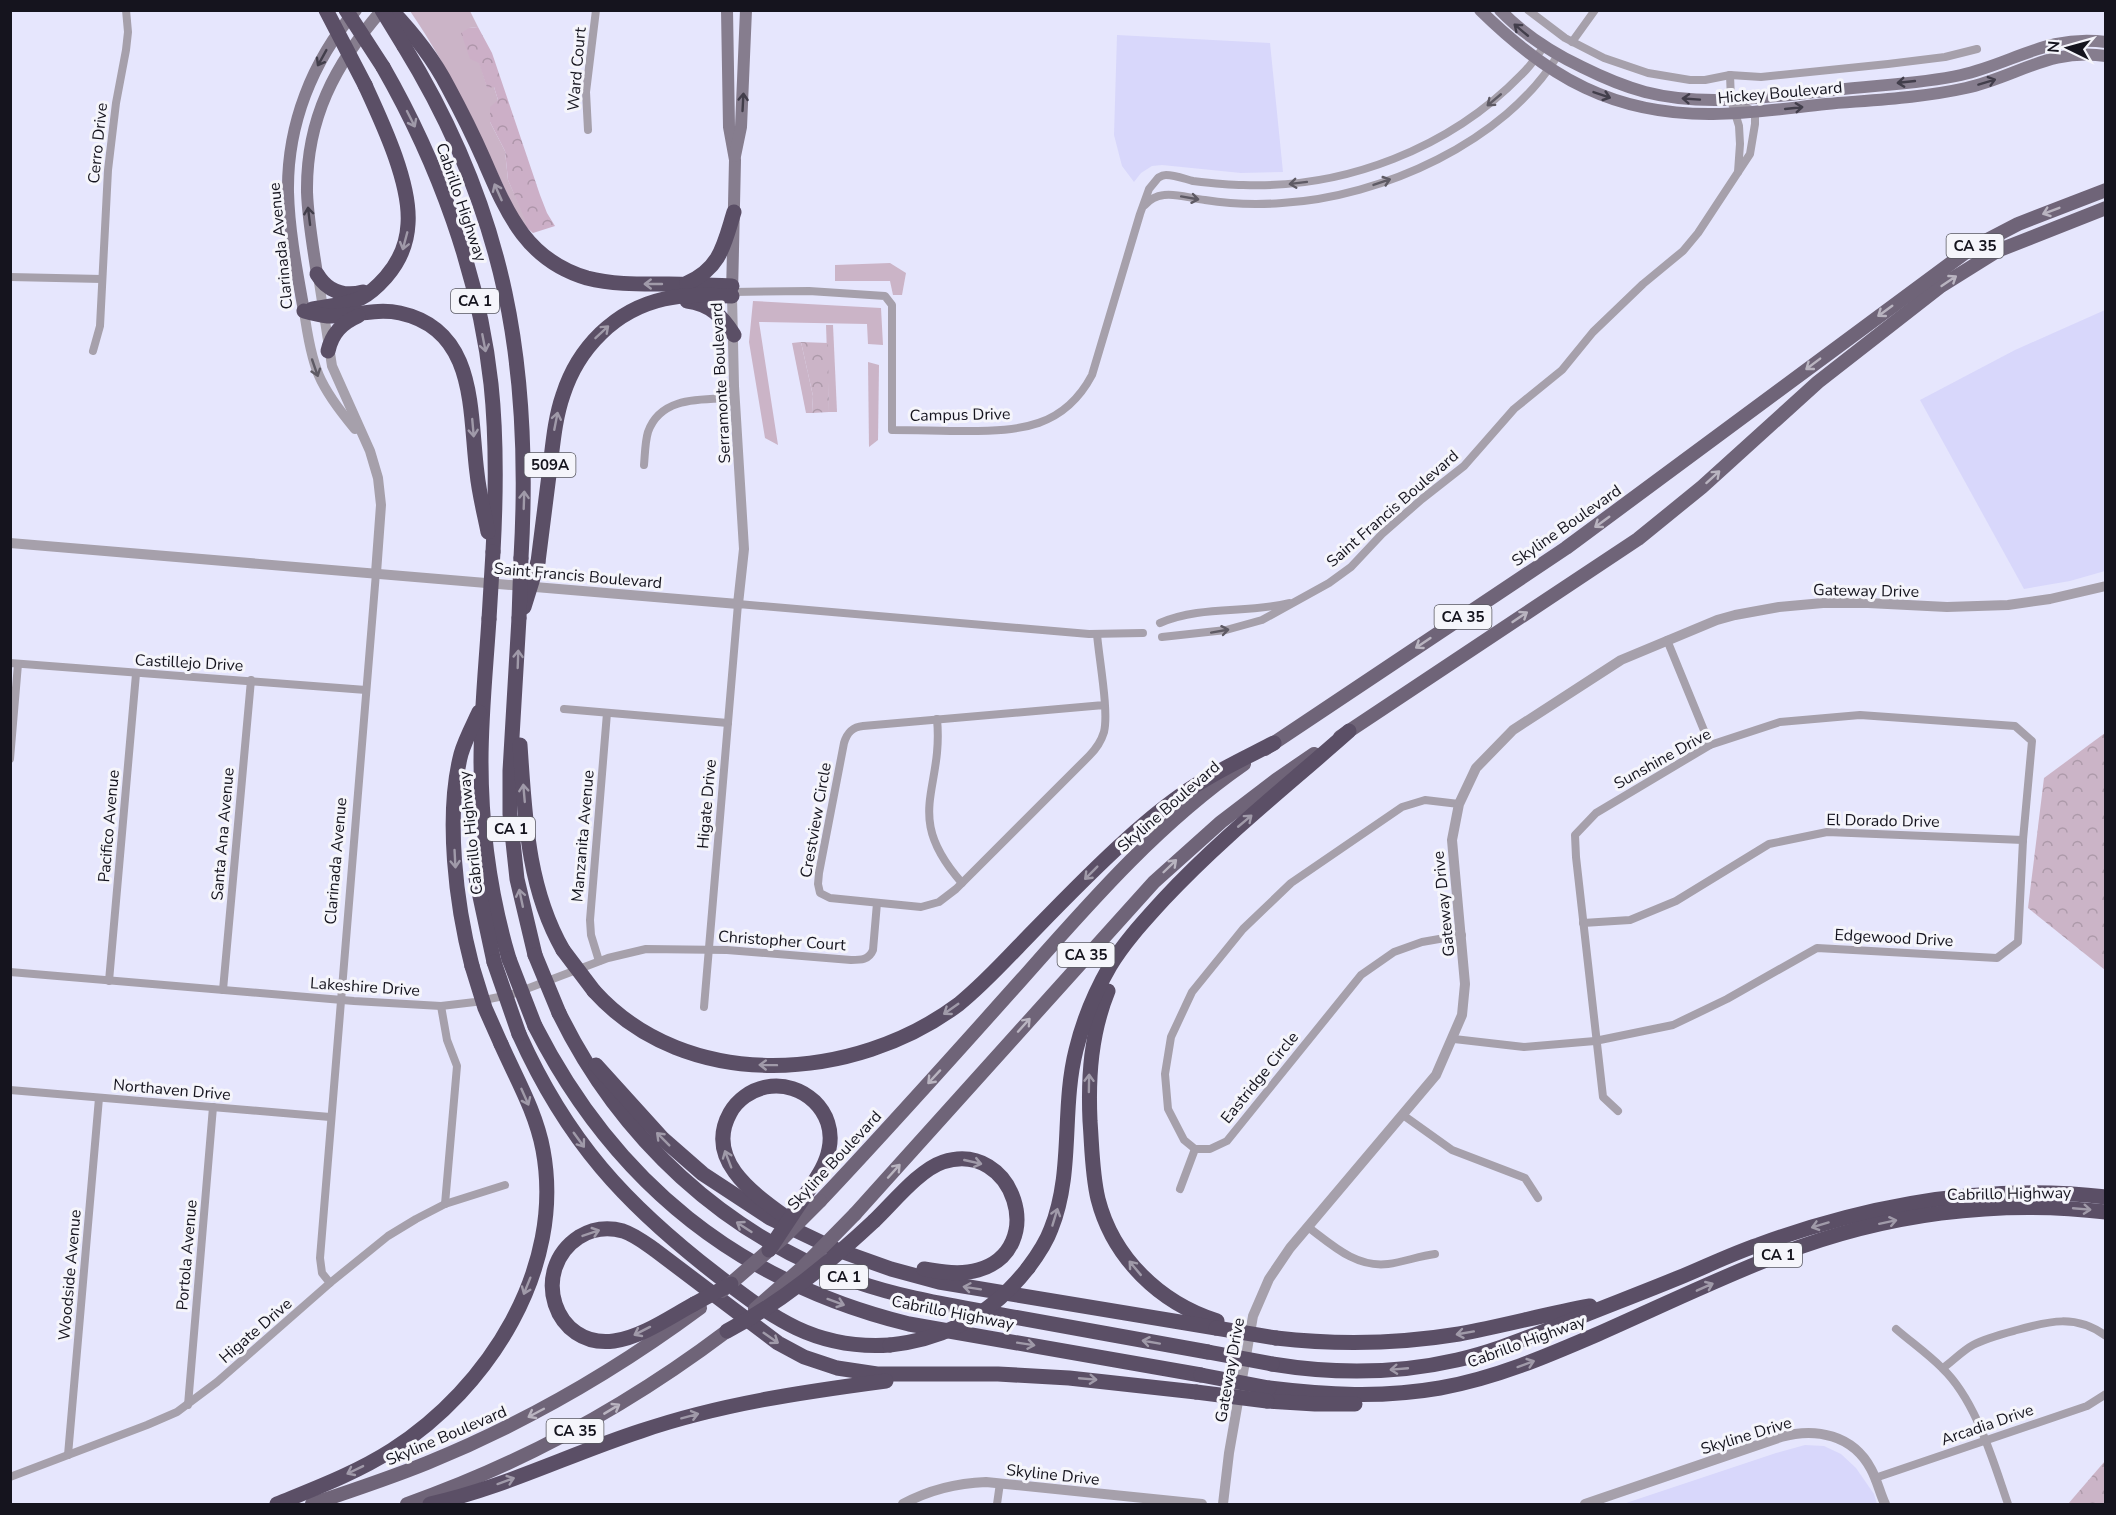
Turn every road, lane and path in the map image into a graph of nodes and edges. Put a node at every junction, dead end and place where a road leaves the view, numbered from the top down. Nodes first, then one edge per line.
1 (126, 10) edge
2 (326, 10) edge
3 (346, 10) edge
4 (356, 10) edge
5 (382, 10) edge
6 (391, 10) edge
7 (596, 10) edge
8 (728, 10) edge
9 (746, 10) edge
10 (1480, 10) edge
11 (1500, 10) edge
12 (1528, 10) edge
13 (1595, 10) edge
14 (409, 41) junction
15 (1572, 42) junction
16 (2106, 42) edge
17 (1544, 46) junction
18 (1977, 49) dead end
19 (1558, 55) junction
20 (2106, 56) edge
21 (1535, 58) junction
22 (1549, 69) junction
23 (1730, 75) junction
24 (1731, 100) junction
25 (1755, 112) junction
26 (1735, 113) junction
27 (588, 130) dead end
28 (735, 160) junction
29 (1738, 172) junction
30 (2106, 190) edge
31 (2106, 208) edge
32 (734, 212) junction
33 (1140, 214) junction
34 (317, 274) junction
35 (10, 277) edge
36 (386, 278) junction
37 (102, 279) junction
38 (686, 284) junction
39 (732, 291) junction
40 (643, 307) junction
41 (304, 311) junction
42 (322, 311) junction
43 (385, 311) junction
44 (734, 335) junction
45 (93, 351) dead end
46 (328, 351) junction
47 (735, 398) junction
48 (366, 441) junction
49 (644, 465) dead end
50 (10, 543) edge
51 (493, 552) junction
52 (376, 573) junction
53 (2106, 586) edge
54 (1304, 597) junction
55 (738, 604) junction
56 (519, 618) junction
57 (1160, 622) dead end
58 (1143, 633) dead end
59 (1097, 634) junction
60 (1162, 637) dead end
61 (1667, 640) junction
62 (14, 663) edge
63 (136, 674) junction
64 (252, 680) junction
65 (366, 690) junction
66 (483, 700) junction
67 (516, 700) junction
68 (1104, 705) junction
69 (564, 709) dead end
70 (607, 713) junction
71 (937, 719) junction
72 (728, 723) junction
73 (2015, 726) joint
74 (1349, 731) junction
75 (1274, 742) junction
76 (1710, 745) junction
77 (10, 759) edge
78 (1459, 804) junction
79 (2023, 840) junction
80 (962, 883) junction
81 (877, 903) junction
82 (1144, 922) junction
83 (1582, 923) junction
84 (1462, 935) junction
85 (709, 950) junction
86 (502, 961) junction
87 (599, 961) junction
88 (10, 972) edge
89 (109, 981) junction
90 (223, 990) junction
91 (340, 1000) junction
92 (441, 1006) junction
93 (704, 1007) dead end
94 (570, 1036) junction
95 (1454, 1039) junction
96 (1595, 1041) junction
97 (10, 1090) edge
98 (99, 1098) junction
99 (213, 1107) junction
100 (1618, 1112) dead end
101 (1403, 1115) junction
102 (330, 1117) junction
103 (1195, 1149) junction
104 (505, 1185) dead end
105 (1180, 1189) dead end
106 (2106, 1197) edge
107 (1538, 1198) dead end
108 (445, 1204) junction
109 (2106, 1212) edge
110 (1308, 1227) junction
111 (835, 1249) junction
112 (769, 1250) junction
113 (1435, 1254) dead end
114 (861, 1259) junction
115 (330, 1283) junction
116 (731, 1284) joint
117 (1625, 1300) junction
118 (697, 1306) junction
119 (1217, 1325) junction
120 (1896, 1329) dead end
121 (727, 1331) junction
122 (2106, 1336) edge
123 (1943, 1368) junction
124 (967, 1374) junction
125 (2106, 1394) edge
126 (1268, 1395) junction
127 (188, 1405) junction
128 (1986, 1440) junction
129 (68, 1455) junction
130 (10, 1477) edge
131 (1875, 1478) junction
132 (1000, 1483) junction
133 (277, 1504) edge
134 (312, 1504) edge
135 (407, 1504) edge
136 (430, 1504) edge
137 (903, 1504) edge
138 (998, 1504) edge
139 (1202, 1504) edge
140 (1223, 1504) edge
141 (1585, 1504) edge
142 (1885, 1504) edge
143 (2008, 1504) edge

1 - 37 street, Cerro Drive
2 -> 36 highway, bridge
3 -> 51 highway, Cabrillo Highway / CA 1, bridge
4 -> 41 main road, Clarinada Avenue
5 - 14 highway, Cabrillo Highway / CA 1, bridge
34 -> 5 main road, Clarinada Avenue
6 - 14 highway
7 - 27 street, Ward Court
8 - 28 main road, Serramonte Boulevard
28 -> 9 main road, Serramonte Boulevard
10 - 21 main road, Hickey Boulevard
17 -> 11 main road, Hickey Boulevard
12 - 15 street, Hickey Boulevard
13 - 15 street
38 -> 14 highway
56 -> 14 highway, Cabrillo Highway / CA 1, bridge
15 - 23 street, Hickey Boulevard
16 -> 24 main road, Hickey Boulevard
17 - 19 main road, Hickey Boulevard
17 - 21 street, Campus Drive
18 - 23 street, Hickey Boulevard
19 - 22 street
24 -> 19 main road, Hickey Boulevard
25 -> 20 main road, Hickey Boulevard
21 - 22 main road, Hickey Boulevard
21 -> 33 street, Campus Drive
22 -> 26 main road, Hickey Boulevard
33 -> 22 street
23 - 24 street, Saint Francis Boulevard
24 - 25 street
24 - 26 street, Saint Francis Boulevard
25 - 26 main road, Hickey Boulevard
25 - 29 street, Saint Francis Boulevard
26 - 29 street, Saint Francis Boulevard
28 - 32 main road, Serramonte Boulevard
29 - 54 street, Saint Francis Boulevard
30 -> 75 main road, Skyline Boulevard / CA 35
74 -> 31 main road, CA 35
32 - 38 highway
32 - 39 main road, Serramonte Boulevard
33 - 39 street, Campus Drive
34 - 36 highway
34 - 42 street, Clarinada Avenue
35 - 37 street
36 - 42 highway
37 - 45 street, Cerro Drive
38 - 39 highway
39 - 40 highway, 509A
39 - 44 street, Serramonte Boulevard
40 - 44 highway, 509A
56 -> 40 highway, 509A, bridge
41 - 42 highway
41 -> 48 street, Clarinada Avenue
42 - 43 highway
42 - 46 street, Clarinada Avenue
43 - 46 highway
43 -> 51 highway
44 - 47 street, Serramonte Boulevard
46 - 48 street, Clarinada Avenue
47 - 49 street
47 - 55 street, Serramonte Boulevard
48 - 52 street, Clarinada Avenue
50 - 52 street, Saint Francis Boulevard
51 - 66 highway, Cabrillo Highway / CA 1, bridge
52 - 55 street, Saint Francis Boulevard
52 - 65 street, Clarinada Avenue
53 - 61 street, Gateway Drive
54 - 57 street, Saint Francis Boulevard
60 -> 54 street, Saint Francis Boulevard
55 - 59 street, Saint Francis Boulevard
55 - 72 street, Higate Drive
67 -> 56 highway, Cabrillo Highway / CA 1
58 - 59 street, Saint Francis Boulevard
59 - 68 street, Crestview Circle
61 - 76 street
61 - 78 street, Gateway Drive
62 - 63 street, Castillejo Drive
62 - 77 street
63 - 64 street, Castillejo Drive
63 - 89 street, Pacifico Avenue
64 - 65 street, Castillejo Drive
64 - 90 street, Santa Ana Avenue
65 - 91 street, Clarinada Avenue
66 - 86 highway, Cabrillo Highway / CA 1
66 -> 133 highway, bridge
75 -> 67 highway, bridge
94 -> 67 highway, Cabrillo Highway / CA 1, bridge
68 - 71 street, Crestview Circle
68 - 80 street, Crestview Circle
69 - 70 street
70 - 72 street
70 - 87 street, Manzanita Avenue
71 - 80 street
71 - 81 street, Crestview Circle
72 - 85 street, Higate Drive
73 - 76 street, Sunshine Drive
73 - 79 street, Edgewood Drive
82 -> 74 highway
121 -> 74 main road, CA 35, bridge
75 -> 112 main road, Skyline Boulevard / CA 35, bridge
76 - 83 street, Sunshine Drive
78 - 84 street, Gateway Drive
78 - 103 street
79 - 83 street, El Dorado Drive
79 - 96 street, Edgewood Drive
80 - 81 street, Crestview Circle
81 - 85 street, Christopher Court
86 -> 82 highway, bridge
119 -> 82 highway
83 - 96 street, Sunshine Drive
84 - 95 street, Gateway Drive
84 - 103 street, Eastridge Circle
85 - 87 street, Lakeshire Drive
85 - 93 street, Higate Drive
86 -> 126 highway, Cabrillo Highway / CA 1, bridge
87 - 92 street, Lakeshire Drive
88 - 89 street, Lakeshire Drive
89 - 90 street, Lakeshire Drive
90 - 91 street, Lakeshire Drive
91 - 92 street, Lakeshire Drive
91 - 102 street, Clarinada Avenue
92 - 108 street
111 -> 94 highway
117 -> 94 highway, Cabrillo Highway / CA 1, bridge
95 - 96 street, Edgewood Drive
95 - 101 street, Gateway Drive
96 - 100 street, Sunshine Drive
97 - 98 street, Northaven Drive
98 - 99 street, Northaven Drive
98 - 129 street, Woodside Avenue
99 - 102 street, Northaven Drive
99 - 127 street, Portola Avenue
101 - 107 street
101 - 110 street, Gateway Drive
102 - 115 street, Clarinada Avenue
103 - 105 street
104 - 108 street, Higate Drive
106 -> 117 highway, Cabrillo Highway / CA 1
108 - 115 street, Higate Drive
126 -> 109 highway, Cabrillo Highway / CA 1
110 - 113 street
110 - 140 street, Gateway Drive
111 -> 112 highway, bridge
111 - 114 highway
112 - 116 main road, Skyline Boulevard / CA 35, bridge
119 -> 114 highway
121 -> 114 highway, bridge
115 - 127 street, Higate Drive
116 - 118 highway, bridge
117 -> 119 highway, bridge
118 -> 124 highway
118 -> 134 main road, Skyline Boulevard / CA 35
120 - 123 street
135 -> 121 main road, CA 35
122 - 123 street
123 - 128 street
124 -> 126 highway, bridge
136 -> 124 highway
125 - 128 street, Arcadia Drive
127 - 129 street, Higate Drive
128 - 131 street, Arcadia Drive
128 - 143 street
129 - 130 street, Higate Drive
131 - 141 street, Skyline Drive
131 - 142 street, Skyline Drive
132 - 137 street, Skyline Drive
132 - 138 street
132 - 139 street, Skyline Drive

